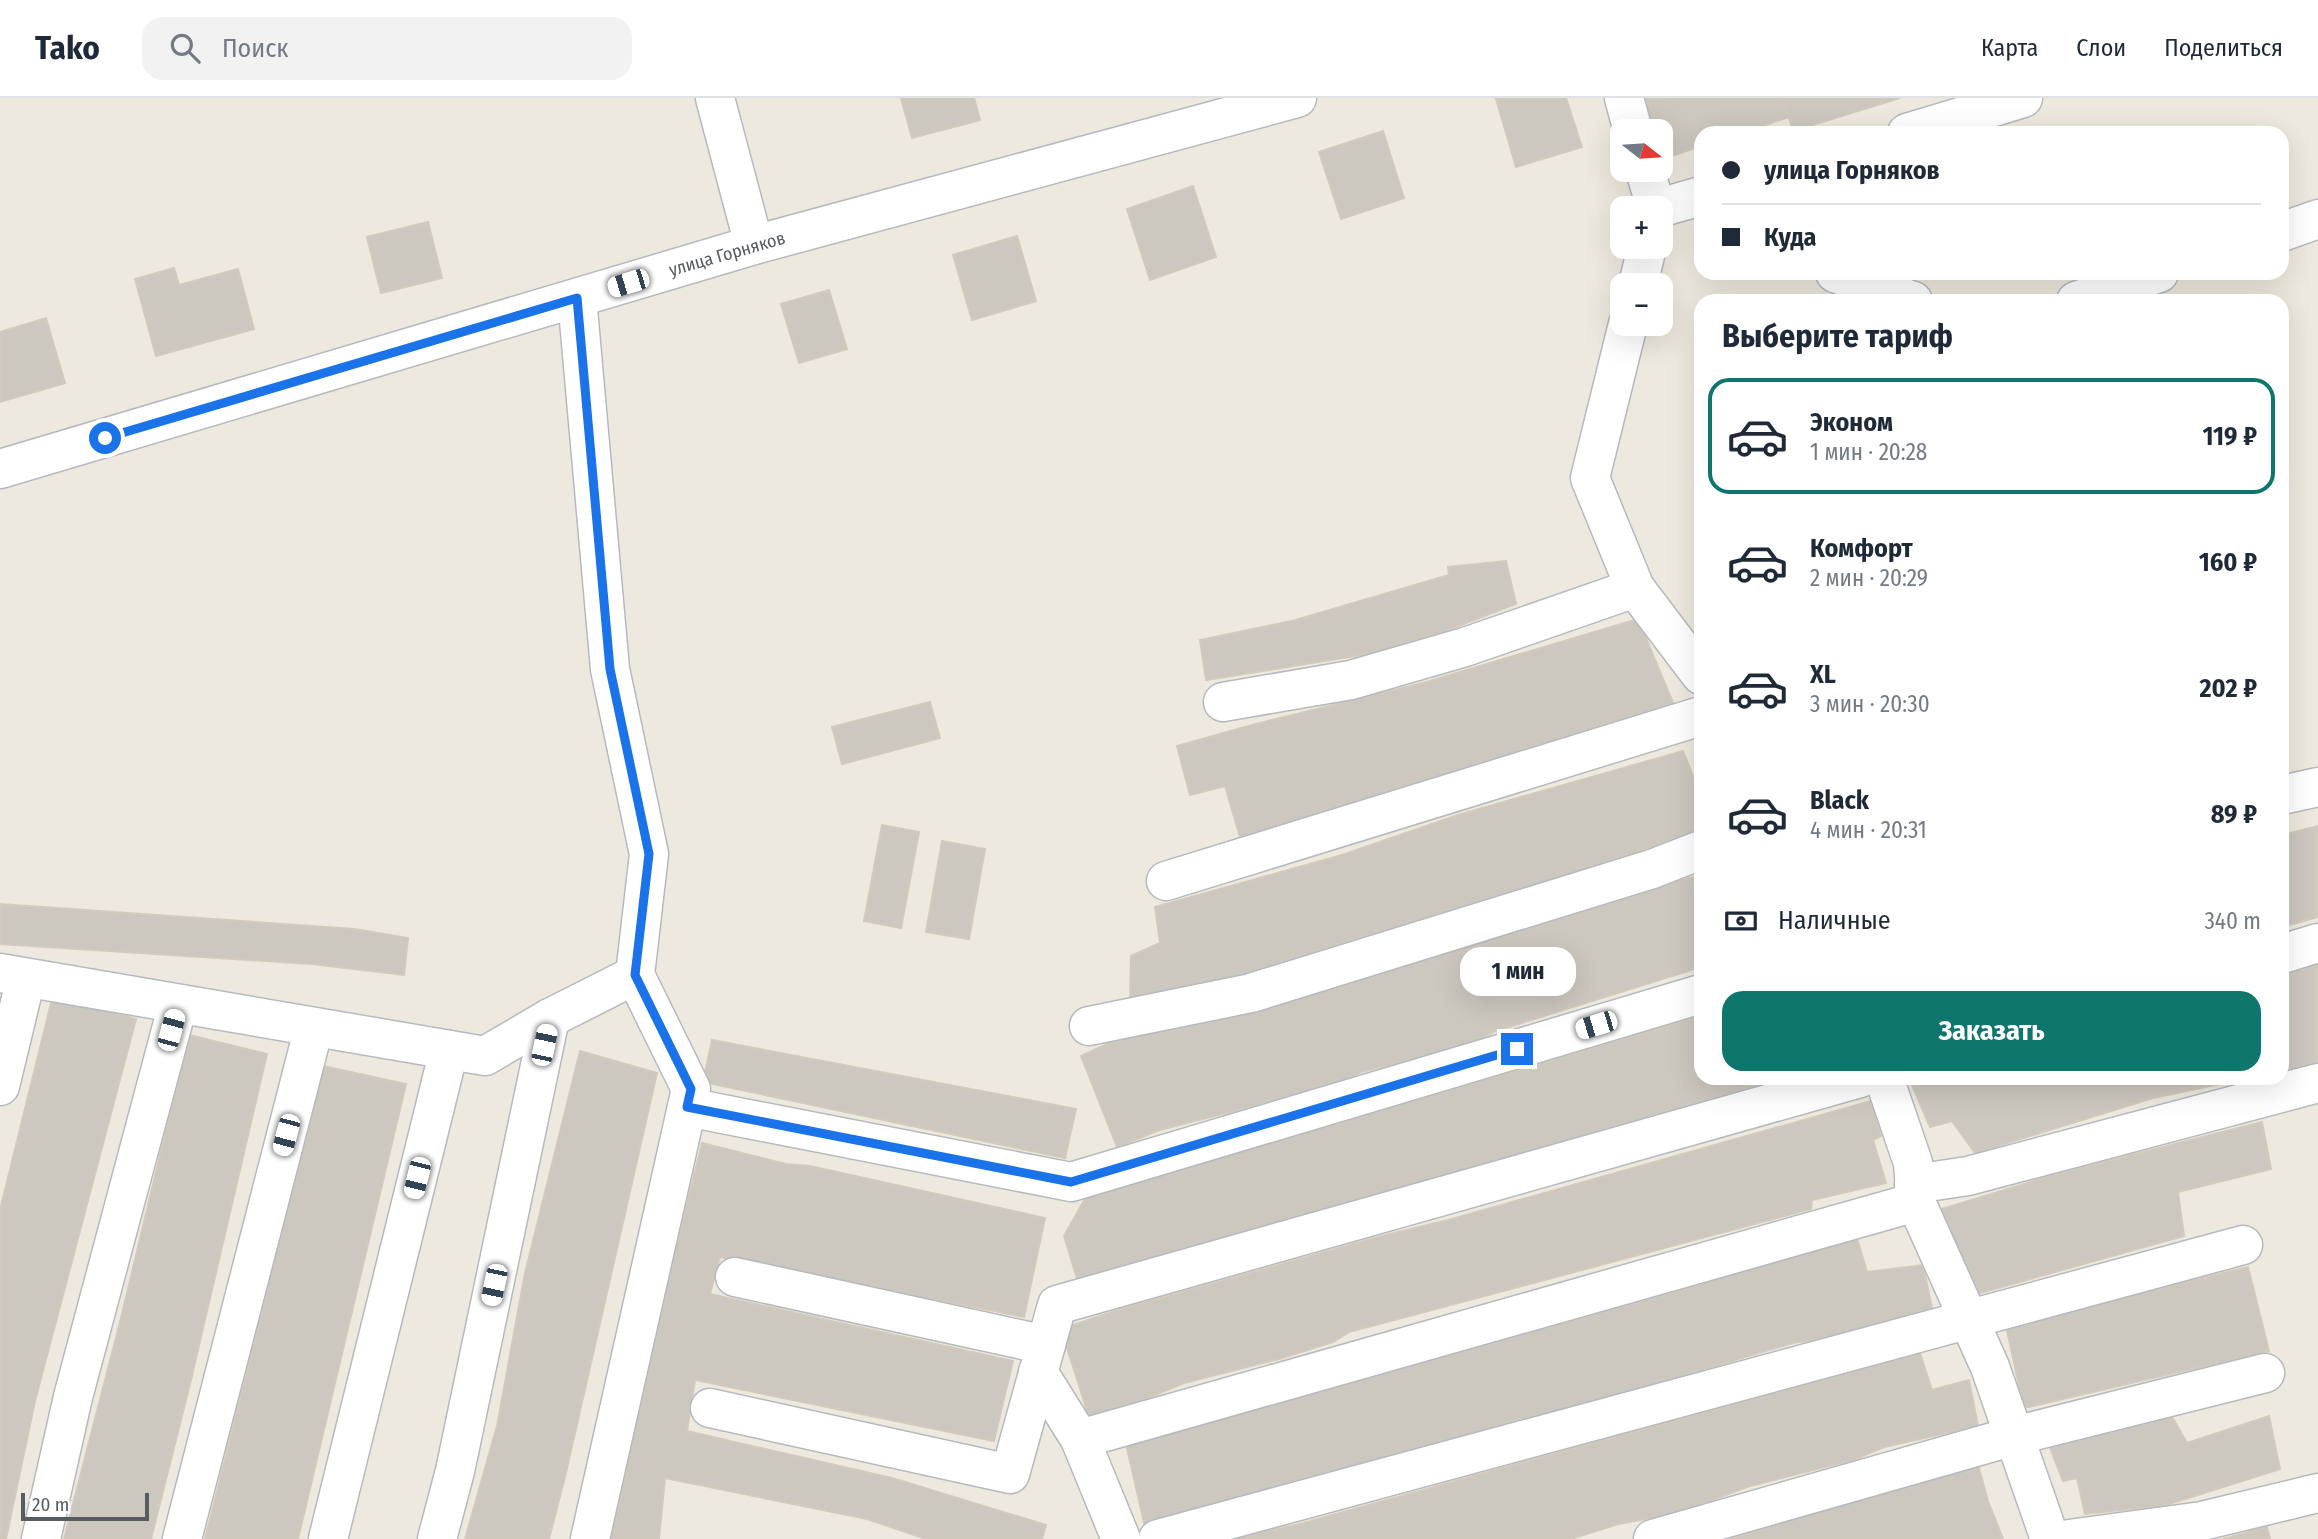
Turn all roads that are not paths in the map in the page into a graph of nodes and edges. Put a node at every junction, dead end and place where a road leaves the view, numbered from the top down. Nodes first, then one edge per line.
1 (715, 98) edge
2 (1297, 98) edge
3 (1624, 98) edge
4 (2022, 98) edge
5 (1630, 119) edge
6 (1930, 126) edge
7 (1694, 197) edge
8 (1673, 204) edge
9 (1673, 214) edge
10 (2318, 219) edge
11 (1694, 222) edge
12 (2289, 229) edge
13 (754, 245) junction
14 (1854, 280) edge
15 (2138, 280) edge
16 (1894, 294) edge
17 (2097, 294) edge
18 (577, 298) junction
19 (1625, 336) edge
20 (0, 469) edge
21 (1634, 588) junction
22 (1694, 666) edge
23 (1223, 702) dead end
24 (1694, 718) edge
25 (2318, 787) edge
26 (2289, 793) edge
27 (1694, 853) edge
28 (1166, 881) dead end
29 (2318, 943) edge
30 (2289, 952) edge
31 (635, 975) junction
32 (13, 976) edge
33 (1694, 996) edge
34 (178, 1004) junction
35 (550, 1018) junction
36 (1089, 1026) dead end
37 (314, 1027) junction
38 (449, 1050) junction
39 (2318, 1083) edge
40 (1835, 1085) edge
41 (1886, 1085) edge
42 (0, 1086) edge
43 (687, 1107) junction
44 (1915, 1193) junction
45 (2243, 1245) dead end
46 (736, 1277) dead end
47 (1970, 1321) junction
48 (1042, 1359) junction
49 (2265, 1373) dead end
50 (710, 1408) dead end
51 (2014, 1436) junction
52 (1080, 1439) junction
53 (2318, 1493) edge
54 (41, 1539) edge
55 (182, 1539) edge
56 (328, 1539) edge
57 (437, 1539) edge
58 (590, 1539) edge
59 (1121, 1539) edge
60 (1158, 1539) edge
61 (1653, 1539) edge
62 (2050, 1539) edge
63 (2069, 1539) edge

1 - 13 street
2 - 13 street, улица Горняков
3 - 5 street
4 - 6 street
7 - 8 street
9 - 11 street
10 - 12 street
13 - 18 street, улица Горняков
14 - 16 street
15 - 17 street
18 - 20 street, улица Горняков
18 - 31 street
19 - 21 street
21 - 22 street
21 - 23 street
24 - 28 street
25 - 26 street
27 - 36 street
29 - 30 street
31 - 35 street
31 - 43 street
32 - 34 street
32 - 42 street
33 - 43 street
34 - 37 street
34 - 54 street
35 - 38 street
35 - 57 street
37 - 38 street
37 - 55 street
38 - 56 street
39 - 44 street
40 - 48 street
41 - 44 street
43 - 58 street
44 - 47 street
44 - 52 street
45 - 47 street
46 - 48 street
47 - 51 street
47 - 60 street
48 - 50 street
48 - 52 street
49 - 51 street
51 - 61 street
51 - 62 street
52 - 59 street
53 - 63 street

